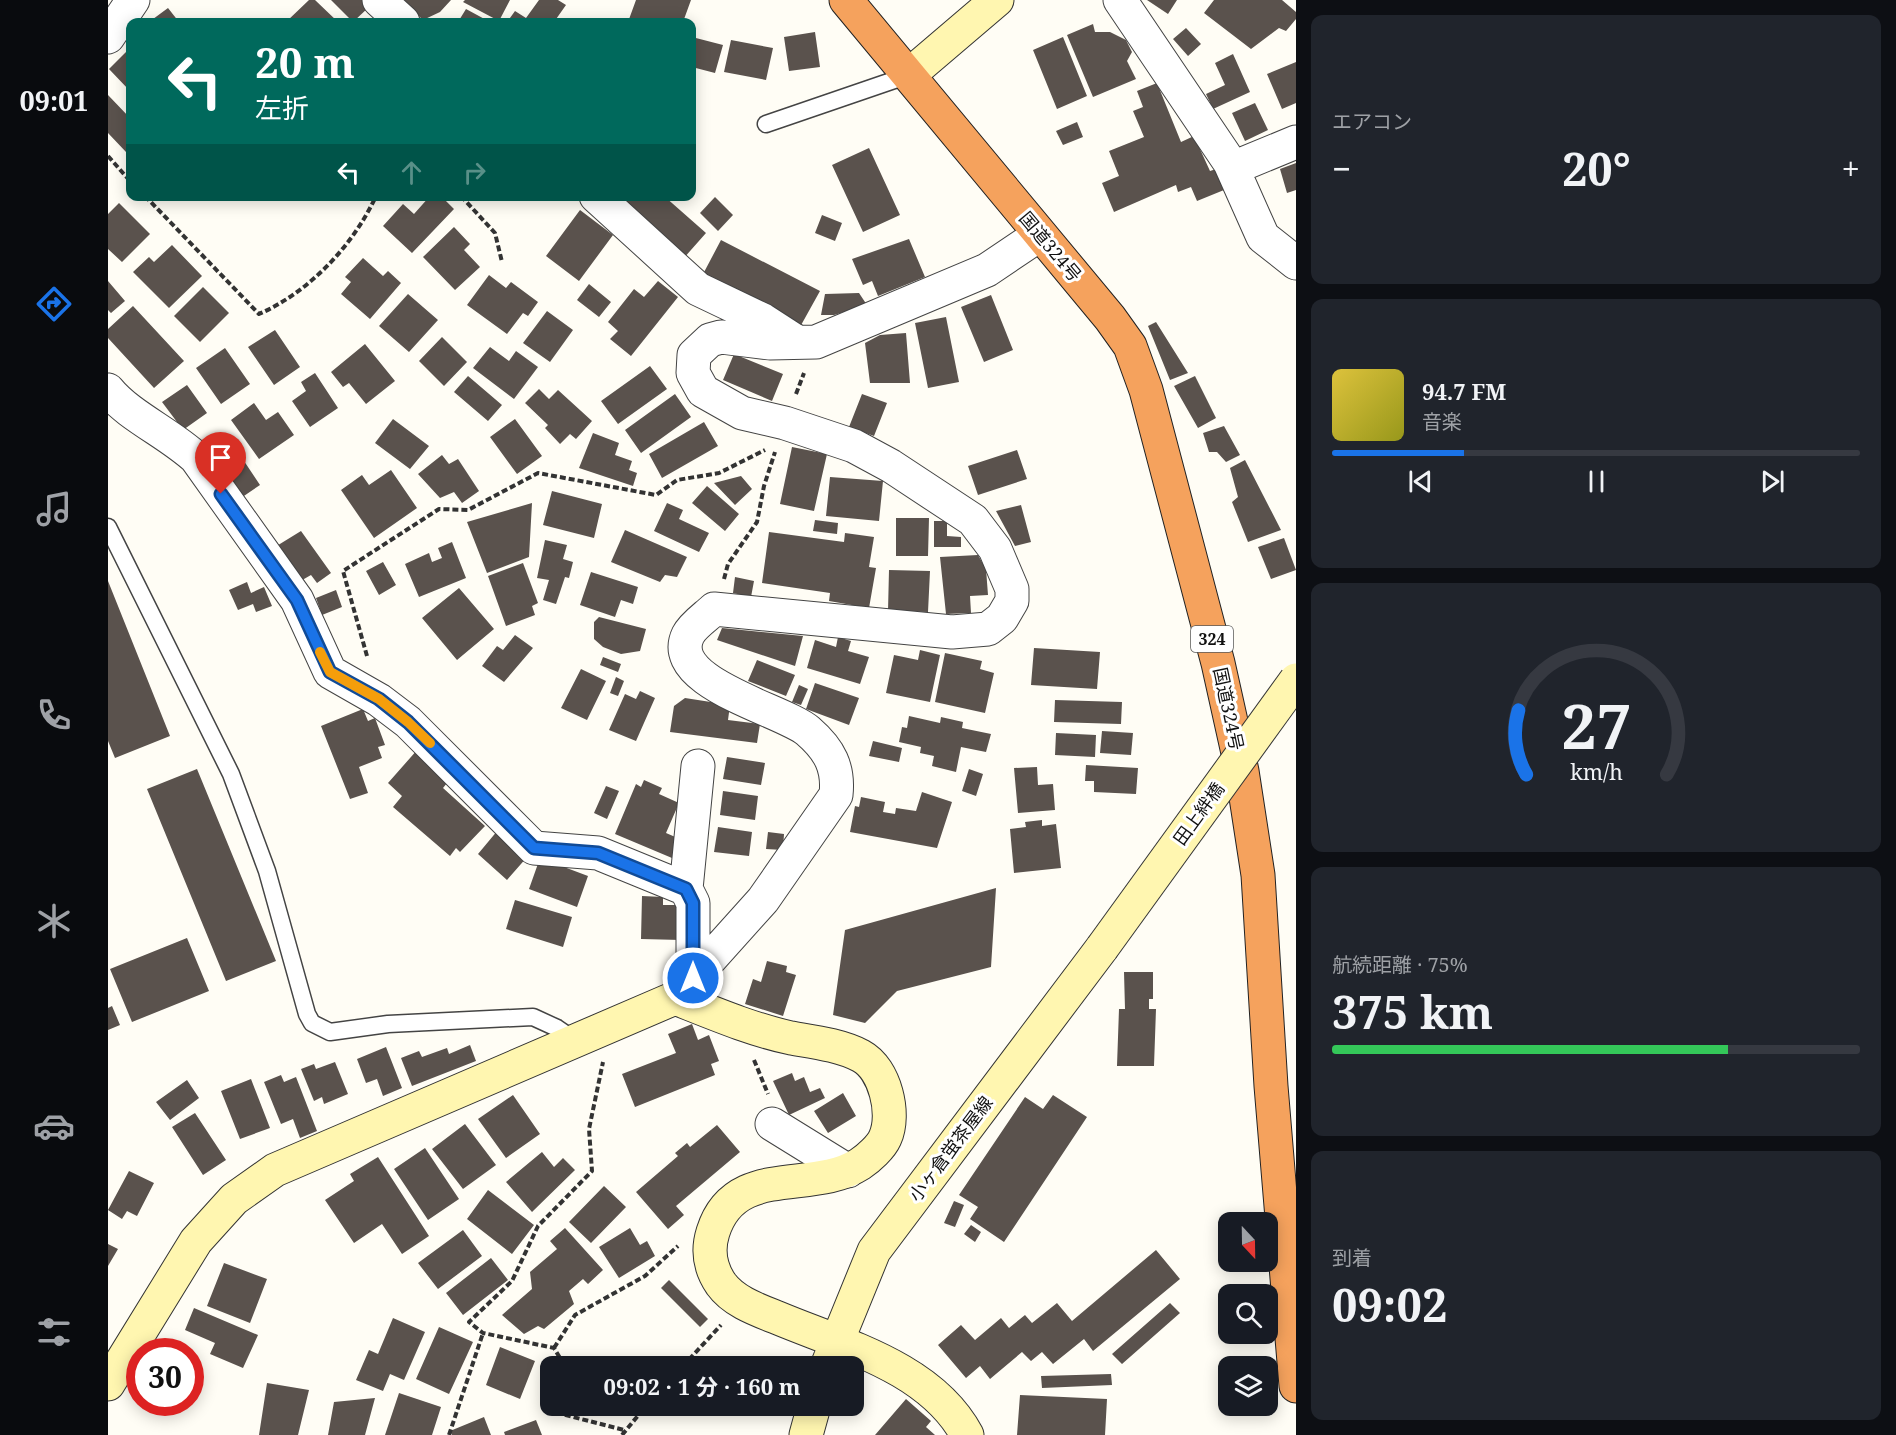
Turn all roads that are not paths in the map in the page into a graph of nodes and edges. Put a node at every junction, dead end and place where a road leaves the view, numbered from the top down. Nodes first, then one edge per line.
1 (133, 0) edge
2 (380, 0) edge
3 (846, 0) edge
4 (997, 0) edge
5 (1120, 0) edge
6 (399, 18) edge
7 (108, 37) edge
8 (909, 75) junction
9 (766, 124) dead end
10 (1296, 142) edge
11 (1233, 168) junction
12 (601, 201) edge
13 (1039, 235) junction
14 (1296, 263) edge
15 (807, 342) junction
16 (108, 390) edge
17 (108, 527) edge
18 (1296, 680) edge
19 (698, 766) dead end
20 (686, 889) junction
21 (1102, 948) joint
22 (684, 988) junction
23 (576, 1041) junction
24 (772, 1124) dead end
25 (848, 1171) junction
26 (831, 1354) edge
27 (108, 1384) edge
28 (1296, 1386) edge
29 (811, 1416) edge
30 (806, 1435) edge
31 (967, 1435) edge

1 - 7 street
2 - 6 street
3 - 8 highway, 国道324号 / 324
4 - 8 street
5 - 11 street
8 - 9 lane
8 - 13 highway, 国道324号 / 324
10 - 11 street
11 - 14 street
12 - 15 street
13 - 15 street
13 - 28 highway, 国道324号 / 324
15 - 22 street
16 - 20 street
17 - 23 lane
18 - 21 street, 田上絆橋, bridge
19 - 20 street
20 - 22 street
21 - 26 street, 小ヶ倉蛍茶屋線
22 - 23 street
22 - 25 street
23 - 27 street
24 - 25 street
25 - 26 street
26 - 31 street
29 - 30 street

